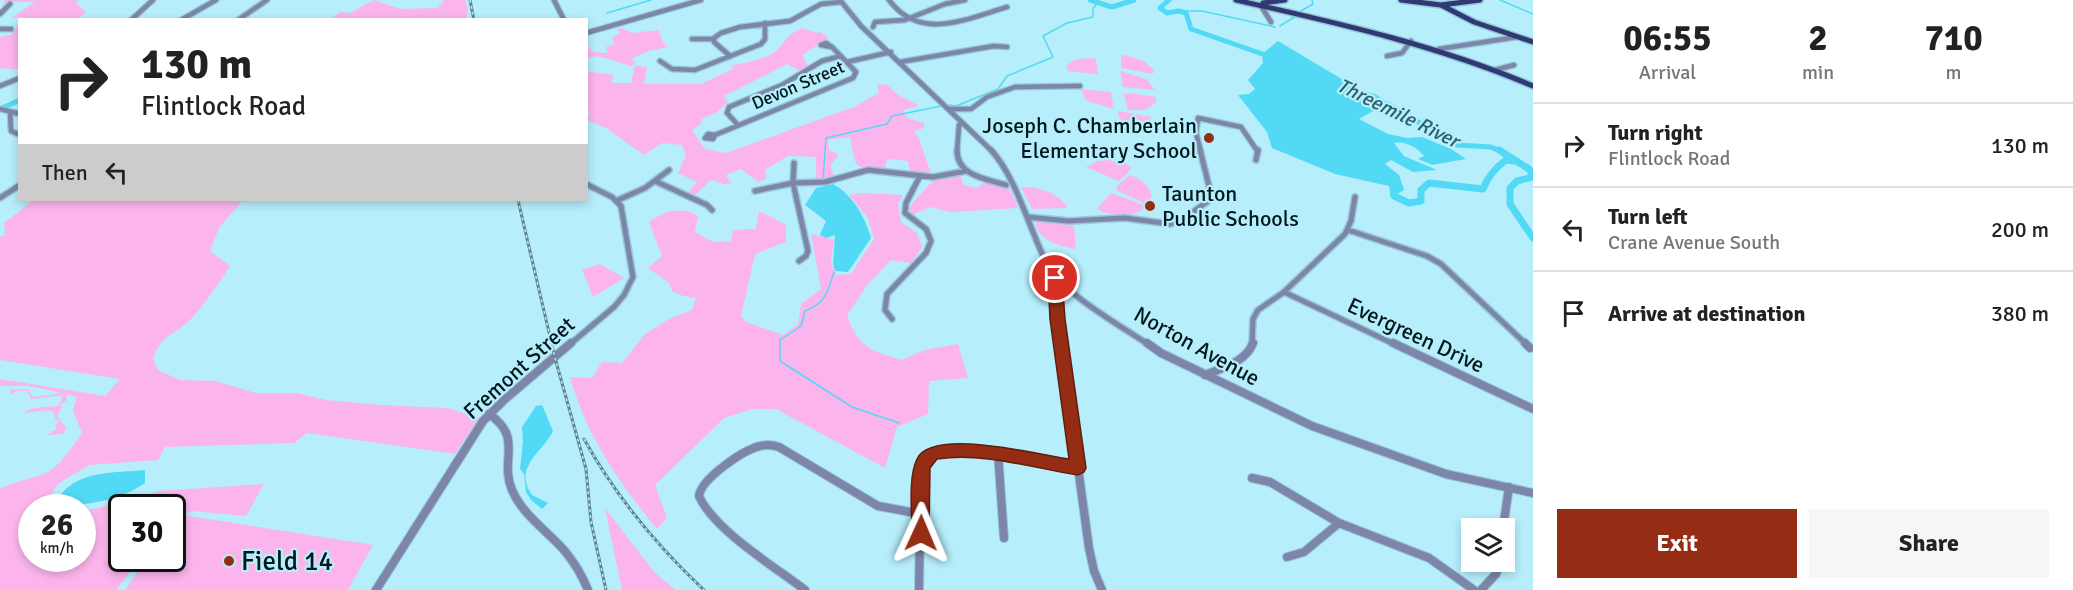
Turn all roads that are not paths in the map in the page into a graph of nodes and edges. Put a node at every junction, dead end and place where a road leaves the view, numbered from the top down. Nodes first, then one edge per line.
1 (153, 0) edge
2 (216, 0) edge
3 (265, 0) edge
4 (554, 0) edge
5 (701, 0) edge
6 (890, 0) edge
7 (965, 0) edge
8 (999, 0) edge
9 (1236, 0) edge
10 (1285, 0) edge
11 (1401, 0) edge
12 (1480, 0) edge
13 (841, 1) edge
14 (1411, 1) edge
15 (1249, 3) junction
16 (1441, 5) junction
17 (1261, 6) junction
18 (0, 7) edge
19 (0, 14) edge
20 (132, 18) edge
21 (185, 18) edge
22 (239, 18) edge
23 (239, 18) edge
24 (563, 18) edge
25 (911, 19) junction
26 (1271, 22) dead end
27 (765, 23) junction
28 (864, 28) junction
29 (0, 29) edge
30 (11, 29) dead end
31 (588, 32) edge
32 (1517, 37) junction
33 (693, 39) dead end
34 (713, 39) junction
35 (1411, 41) junction
36 (1533, 42) edge
37 (832, 47) dead end
38 (1007, 47) dead end
39 (1439, 49) junction
40 (891, 52) junction
41 (729, 54) junction
42 (841, 56) junction
43 (1387, 56) dead end
44 (660, 61) dead end
45 (847, 62) junction
46 (900, 62) junction
47 (1514, 65) dead end
48 (1495, 70) junction
49 (18, 79) edge
50 (0, 86) edge
51 (1080, 86) dead end
52 (1533, 86) edge
53 (1, 109) edge
54 (949, 109) junction
55 (10, 112) junction
56 (18, 114) edge
57 (18, 121) edge
58 (963, 123) junction
59 (10, 125) junction
60 (738, 125) junction
61 (18, 134) edge
62 (715, 135) dead end
63 (1256, 160) dead end
64 (794, 163) dead end
65 (669, 170) dead end
66 (966, 171) junction
67 (920, 176) junction
68 (655, 181) junction
69 (793, 183) junction
70 (588, 185) edge
71 (1005, 185) dead end
72 (18, 186) edge
73 (754, 191) dead end
74 (1355, 197) dead end
75 (0, 198) edge
76 (616, 201) junction
77 (712, 210) dead end
78 (1027, 217) junction
79 (1348, 230) junction
80 (799, 261) dead end
81 (1056, 276) junction
82 (1284, 292) junction
83 (892, 319) dead end
84 (1530, 348) dead end
85 (1205, 375) junction
86 (1533, 409) edge
87 (489, 414) junction
88 (998, 453) junction
89 (1078, 468) junction
90 (1252, 478) dead end
91 (1509, 488) junction
92 (1533, 493) edge
93 (921, 514) junction
94 (1504, 518) edge
95 (1338, 523) junction
96 (1004, 538) dead end
97 (1287, 557) dead end
98 (1497, 572) edge
99 (376, 590) edge
100 (588, 590) edge
101 (805, 590) edge
102 (919, 590) edge
103 (1102, 590) edge
104 (1474, 590) edge
105 (1481, 590) edge

1 - 20 street
2 - 21 street
3 - 22 street
3 - 23 street
4 - 24 street
5 - 31 street
6 - 25 street
7 - 25 street
8 - 25 street
9 - 15 main road
10 - 15 main road
11 - 14 main road
12 - 16 main road
13 - 27 street
13 - 28 street, Norton Avenue
14 - 16 main road
15 - 17 main road
16 - 32 main road
17 - 26 street
17 - 35 main road
18 - 19 street
25 - 28 street
27 - 34 street
27 - 41 street
28 - 40 street, Norton Avenue
29 - 30 street
32 - 36 main road
32 - 39 street
33 - 34 street
34 - 41 street
35 - 39 main road
35 - 43 street
37 - 42 street, Devon Street
38 - 46 street
39 - 48 main road
40 - 45 street
40 - 46 street, Norton Avenue
41 - 44 street
42 - 45 street, Devon Street
42 - 60 street
45 - 60 street, Devon Street
46 - 54 street, Norton Avenue
47 - 48 street
48 - 52 main road
49 - 50 street
51 - 54 street
53 - 55 street
54 - 58 street, Norton Avenue
55 - 56 street
55 - 59 street
57 - 59 street
58 - 66 street
58 - 78 street, Norton Avenue
59 - 61 street
60 - 62 street, Devon Street
63 - 78 street
64 - 69 street
65 - 68 street
66 - 67 street
66 - 71 street
67 - 69 street
67 - 83 street
68 - 76 street
68 - 77 street
69 - 73 street
69 - 80 street
70 - 76 street
72 - 75 street
74 - 79 street
76 - 87 street, Fremont Street
78 - 81 street, Norton Avenue
79 - 82 street
79 - 84 street
81 - 85 street, Norton Avenue
81 - 89 street
82 - 85 street
82 - 86 street, Evergreen Drive
85 - 91 street, Norton Avenue
87 - 99 street, Fremont Street
87 - 100 street
88 - 89 street
88 - 93 street
88 - 96 street
89 - 103 street
90 - 95 street
91 - 92 street, Norton Avenue
91 - 94 street
93 - 101 street
93 - 102 street
95 - 97 street
95 - 104 street
98 - 105 street

